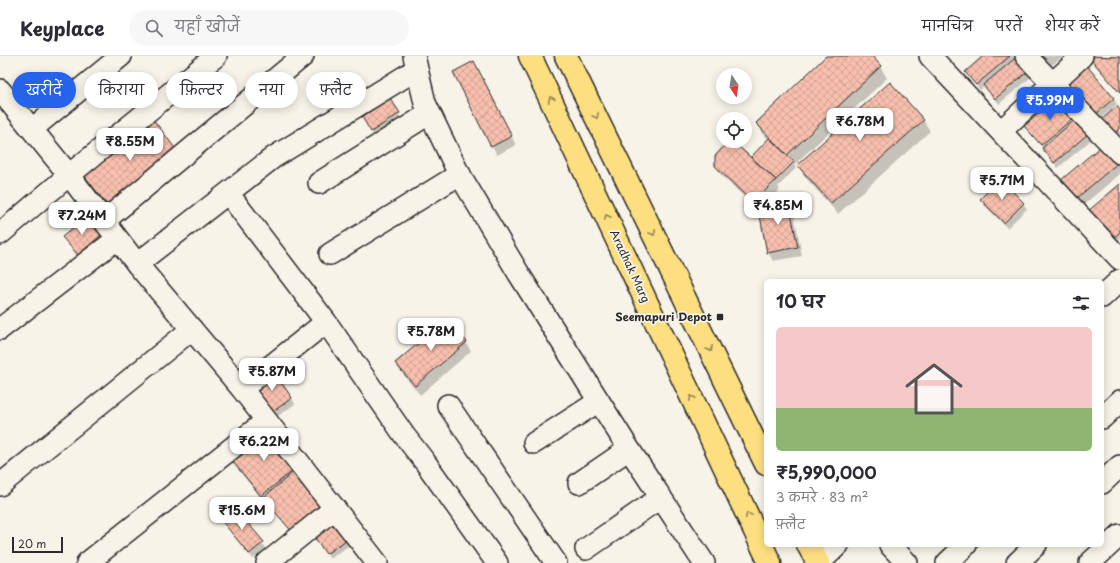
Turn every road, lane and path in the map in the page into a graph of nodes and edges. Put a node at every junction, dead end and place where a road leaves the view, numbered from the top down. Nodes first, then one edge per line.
1 (121, 56) edge
2 (216, 56) edge
3 (303, 56) edge
4 (530, 56) edge
5 (566, 56) edge
6 (930, 56) edge
7 (1026, 56) edge
8 (1082, 56) edge
9 (415, 63) edge
10 (1052, 84) junction
11 (0, 90) edge
12 (430, 113) junction
13 (32, 129) junction
14 (1001, 131) junction
15 (1120, 153) edge
16 (69, 174) junction
17 (460, 174) junction
18 (318, 183) dead end
19 (228, 193) junction
20 (104, 221) junction
21 (0, 234) edge
22 (117, 239) junction
23 (330, 254) dead end
24 (1120, 259) edge
25 (137, 264) junction
26 (1120, 280) edge
27 (1104, 295) edge
28 (326, 322) junction
29 (192, 329) junction
30 (0, 330) edge
31 (242, 389) junction
32 (599, 401) junction
33 (1120, 401) edge
34 (448, 406) dead end
35 (1104, 416) edge
36 (266, 421) junction
37 (534, 443) dead end
38 (629, 449) junction
39 (764, 460) edge
40 (1120, 466) edge
41 (1104, 481) edge
42 (579, 483) dead end
43 (0, 485) edge
44 (661, 497) junction
45 (335, 508) junction
46 (1120, 534) edge
47 (809, 547) edge
48 (836, 547) edge
49 (892, 547) edge
50 (964, 547) edge
51 (1034, 547) edge
52 (586, 549) dead end
53 (1100, 556) edge
54 (87, 563) edge
55 (267, 563) edge
56 (377, 563) edge
57 (497, 563) edge
58 (556, 563) edge
59 (704, 563) edge
60 (770, 563) edge
61 (818, 563) edge
62 (907, 563) edge
63 (946, 563) edge
64 (1017, 563) edge

1 - 13 street
2 - 16 street
3 - 20 street
60 -> 4 main road, Aradhak Marg
5 -> 39 main road
6 - 14 street
7 - 10 street
8 - 10 street
9 - 12 street
9 - 19 street
10 - 14 street
10 - 15 street
11 - 13 street
12 - 17 street
12 - 18 street
13 - 16 street
14 - 24 street
16 - 20 street
16 - 21 street
17 - 23 street
17 - 32 street
19 - 25 street
19 - 28 street
20 - 22 street
22 - 25 street
22 - 30 street
25 - 29 street
26 - 27 street
28 - 31 street
28 - 57 street
29 - 31 street
29 - 43 street
31 - 36 street
32 - 37 street
32 - 38 street
33 - 35 street
34 - 58 street
36 - 45 street
36 - 54 street
38 - 42 street
38 - 44 street
40 - 41 street
44 - 52 street
44 - 59 street
45 - 55 street
45 - 56 street
46 - 53 street
47 - 61 main road
48 - 61 street
49 - 62 street
50 - 63 street
51 - 64 street

